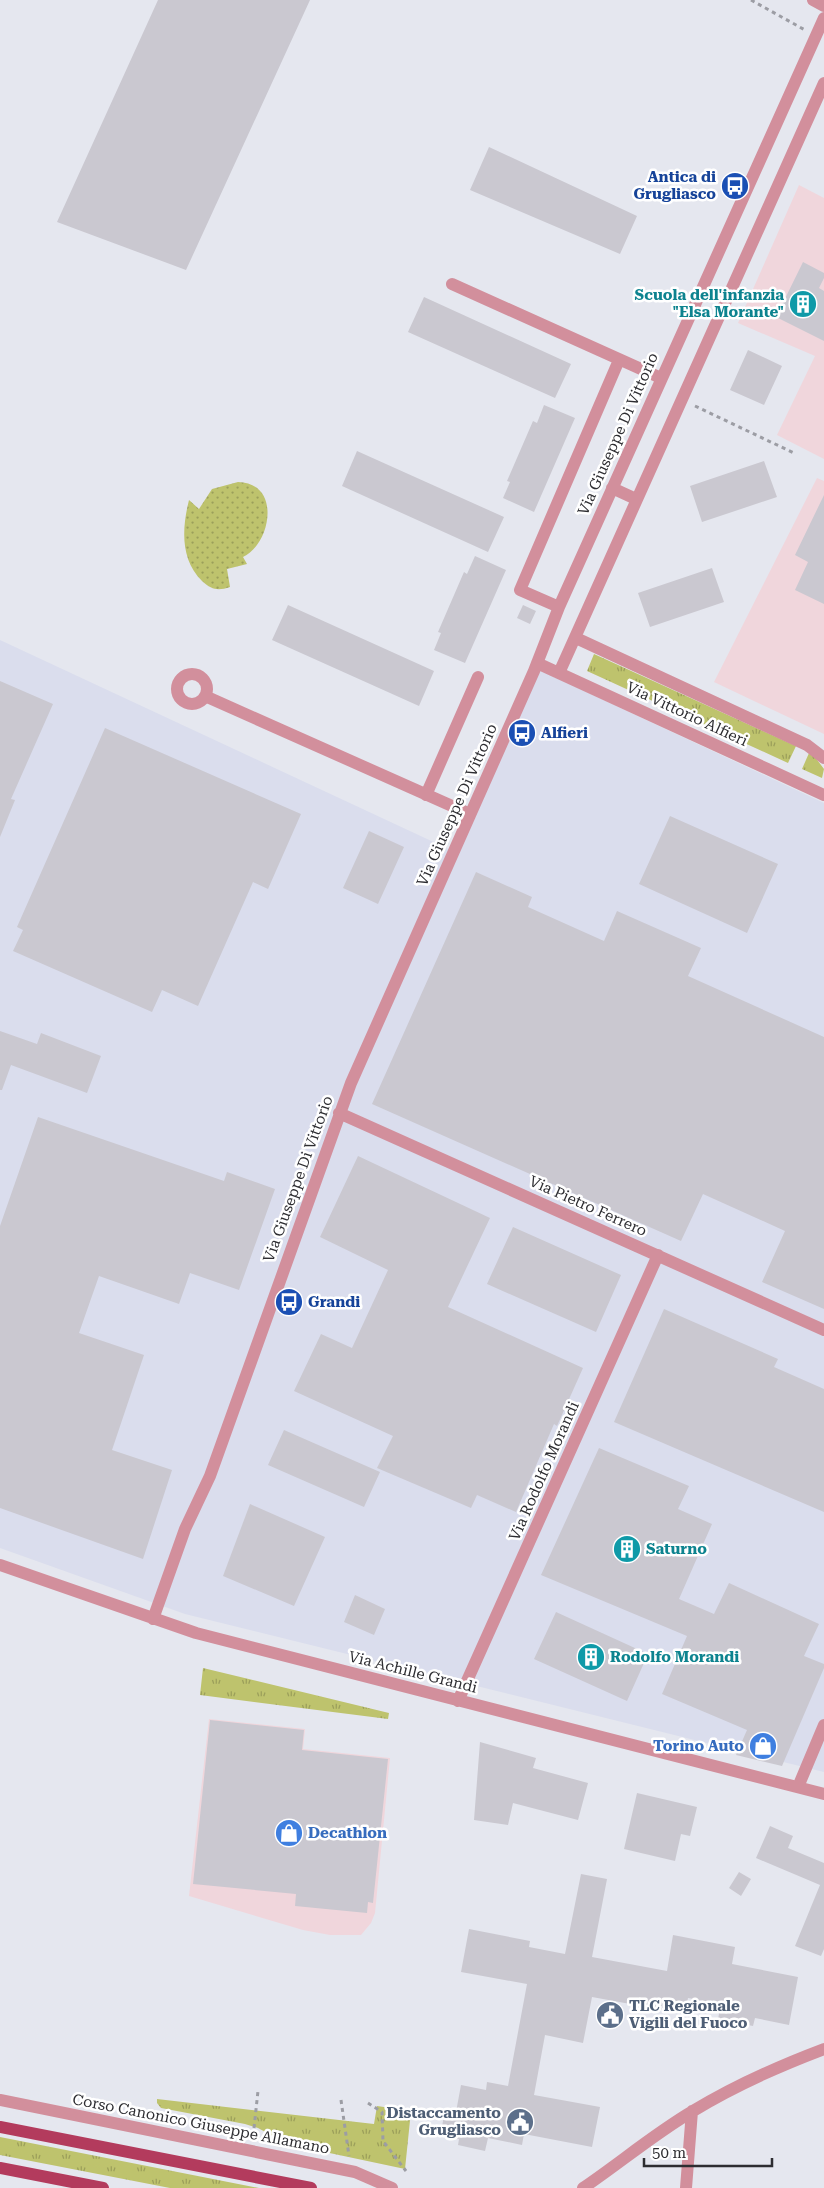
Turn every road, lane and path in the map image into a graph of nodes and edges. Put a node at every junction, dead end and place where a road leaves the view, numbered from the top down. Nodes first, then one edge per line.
1 (750, 0) edge
2 (813, 0) edge
3 (824, 6) edge
4 (824, 18) edge
5 (800, 27) dead end
6 (823, 92) edge
7 (452, 284) dead end
8 (619, 360) junction
9 (661, 378) junction
10 (694, 406) dead end
11 (794, 453) dead end
12 (612, 488) junction
13 (636, 499) junction
14 (559, 608) junction
15 (576, 638) junction
16 (537, 663) junction
17 (559, 673) junction
18 (478, 677) dead end
19 (205, 696) dead end
20 (824, 758) edge
21 (426, 795) junction
22 (824, 795) edge
23 (470, 814) junction
24 (339, 1113) junction
25 (658, 1254) junction
26 (824, 1330) edge
27 (0, 1565) edge
28 (153, 1619) junction
29 (458, 1701) junction
30 (824, 1724) edge
31 (798, 1787) junction
32 (824, 1794) edge
33 (824, 2049) edge
34 (258, 2091) dead end
35 (0, 2100) edge
36 (341, 2100) dead end
37 (368, 2103) dead end
38 (692, 2111) junction
39 (0, 2127) edge
40 (254, 2128) dead end
41 (349, 2160) dead end
42 (0, 2168) edge
43 (406, 2171) dead end
44 (103, 2188) edge
45 (310, 2188) edge
46 (392, 2188) edge
47 (583, 2188) edge
48 (686, 2188) edge

1 - 5 path
2 - 3 street
4 - 9 street, Via Giuseppe Di Vittorio
6 - 13 street
7 - 8 street
8 - 9 street
8 - 14 street
9 - 12 street, Via Giuseppe Di Vittorio
10 - 11 path
12 - 13 street
12 - 14 street, Via Giuseppe Di Vittorio
13 - 15 street
14 - 16 street, Via Giuseppe Di Vittorio
15 - 17 street
15 - 20 street, Via Vittorio Alfieri
16 - 17 street, Via Vittorio Alfieri
16 - 23 street, Via Giuseppe Di Vittorio
17 - 22 street, Via Vittorio Alfieri
18 - 21 street
19 - 21 street
21 - 23 street
23 - 24 street, Via Giuseppe Di Vittorio
24 - 25 street, Via Pietro Ferrero
24 - 28 street, Via Giuseppe Di Vittorio
25 - 26 street, Via Pietro Ferrero
25 - 29 street, Via Rodolfo Morandi
27 - 28 street, Via Achille Grandi
28 - 29 street, Via Achille Grandi
29 - 31 street, Via Achille Grandi
30 - 31 street
31 - 32 street, Via Achille Grandi
33 - 38 street
34 - 40 path
35 - 46 street, Corso Canonico Giuseppe Allamano
36 - 41 path
37 - 43 path
38 - 47 street
38 - 48 street
39 - 45 main road
42 - 44 main road

